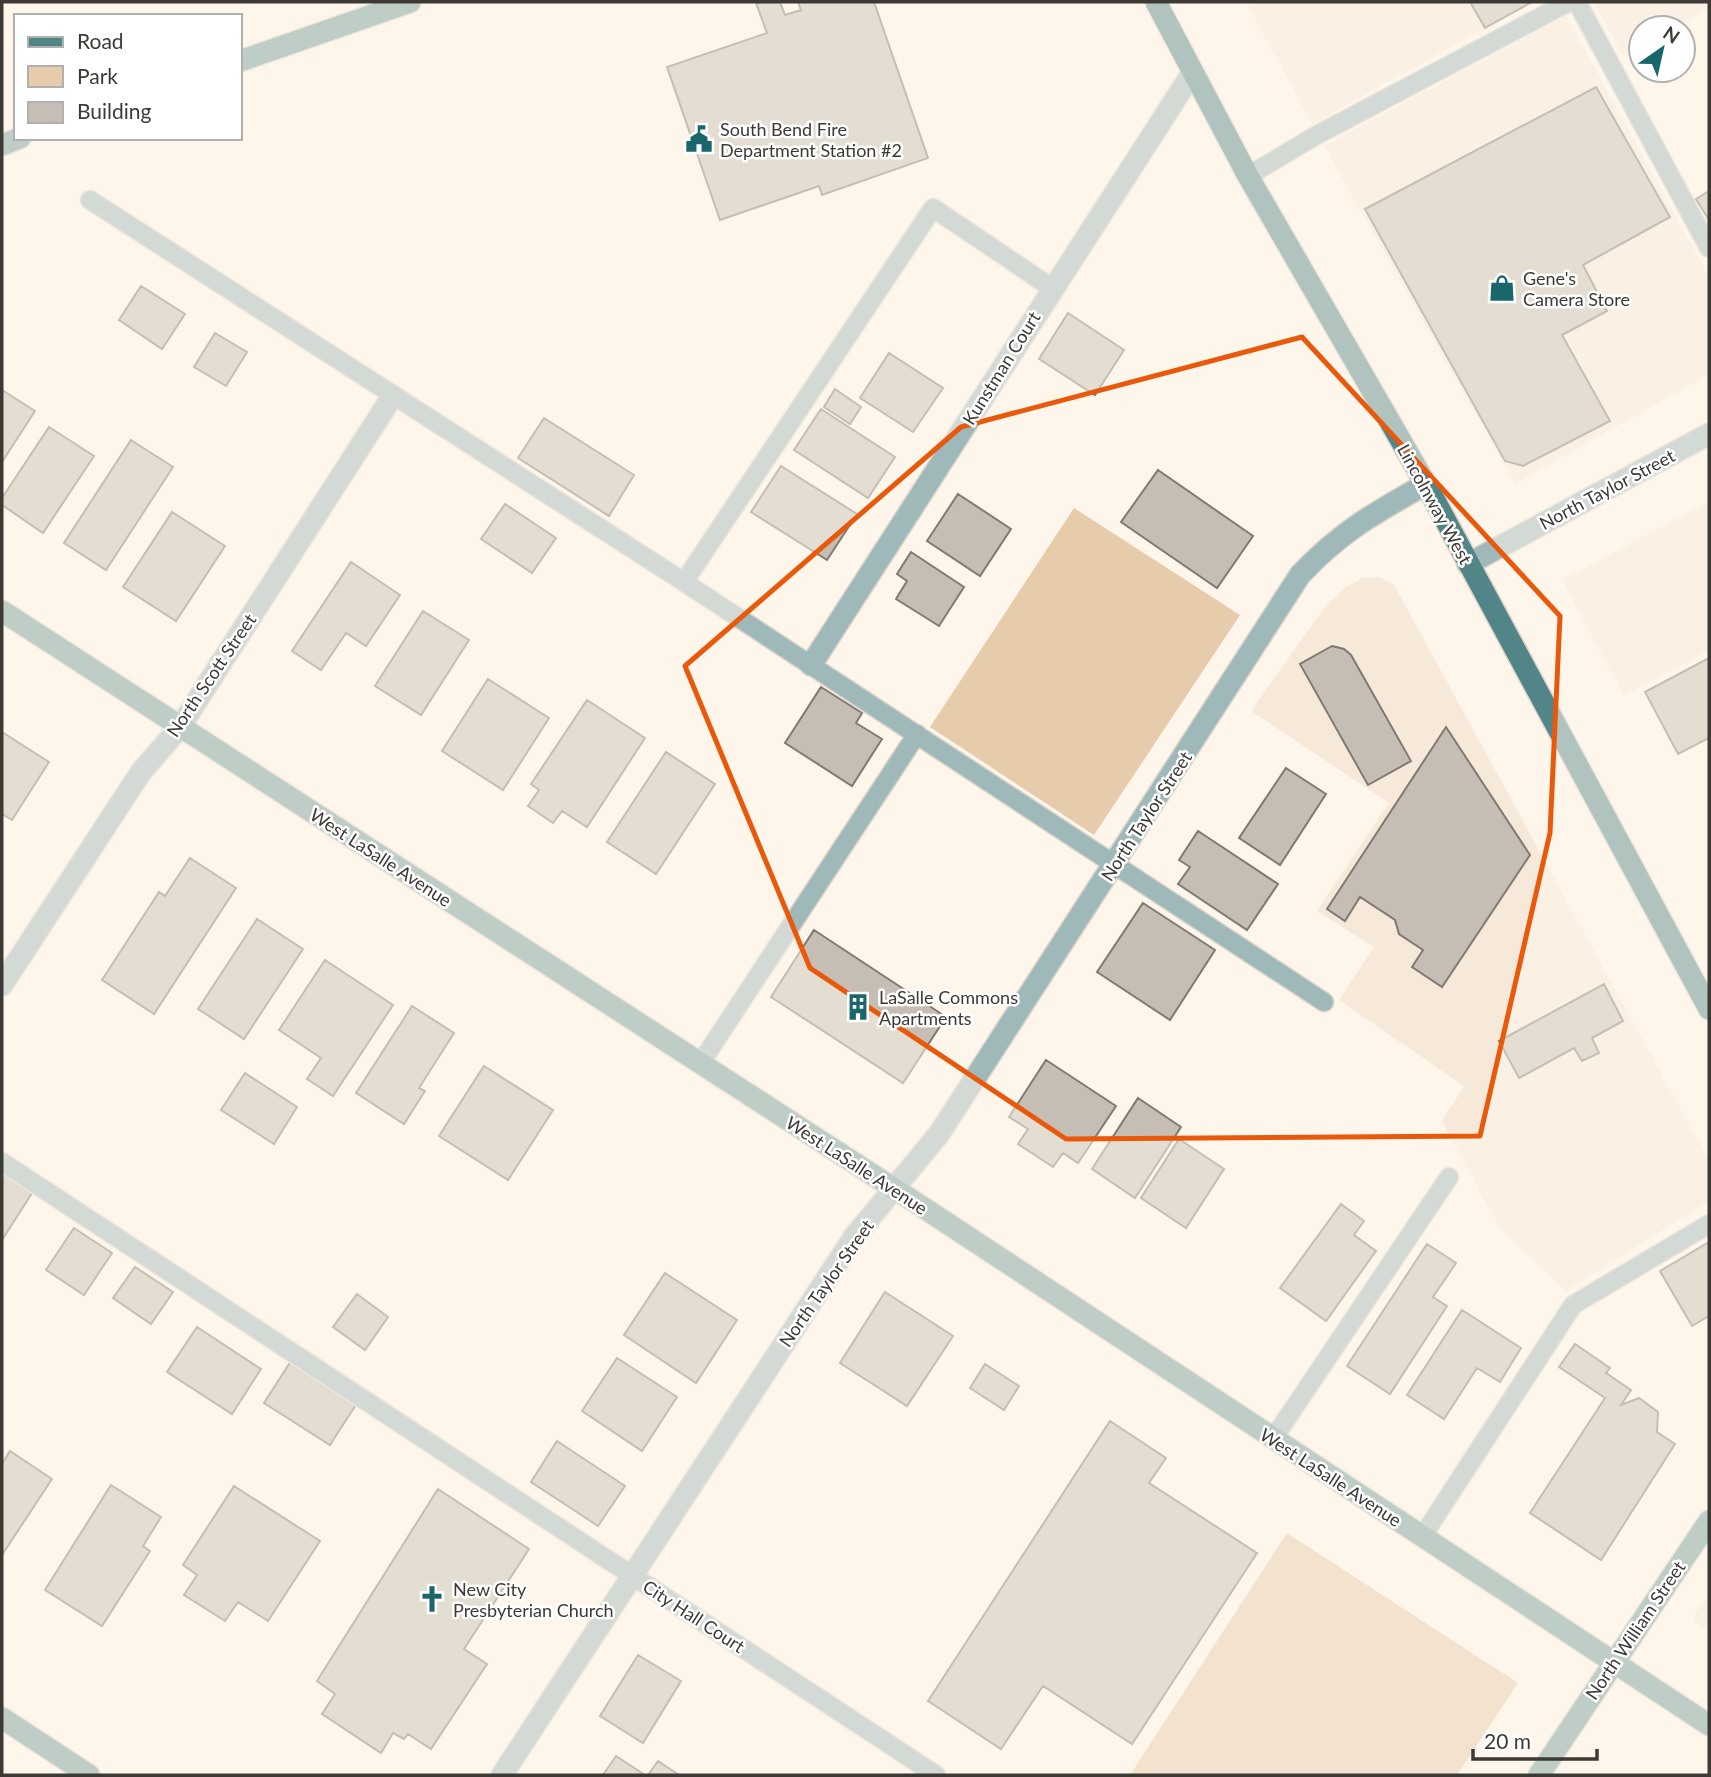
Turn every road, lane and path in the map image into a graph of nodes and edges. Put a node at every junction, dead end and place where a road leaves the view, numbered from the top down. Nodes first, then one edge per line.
1 (410, 2) edge
2 (1156, 2) edge
3 (1569, 2) edge
4 (1577, 2) edge
5 (382, 6) edge
6 (242, 60) edge
7 (1193, 72) junction
8 (1248, 176) junction
9 (90, 200) dead end
10 (1709, 248) edge
11 (1052, 288) junction
12 (392, 397) junction
13 (1709, 434) edge
14 (1426, 484) junction
15 (1468, 564) junction
16 (684, 582) junction
17 (2, 611) edge
18 (811, 665) junction
19 (180, 727) junction
20 (917, 734) junction
21 (1115, 863) junction
22 (2, 985) edge
23 (1324, 1002) dead end
24 (1709, 1009) edge
25 (700, 1064) junction
26 (2, 1162) edge
27 (1449, 1177) dead end
28 (894, 1189) junction
29 (1709, 1224) edge
30 (1273, 1439) junction
31 (1709, 1521) edge
32 (1422, 1537) junction
33 (631, 1574) junction
34 (1613, 1662) junction
35 (2, 1717) edge
36 (1709, 1725) edge
37 (89, 1775) edge
38 (502, 1775) edge
39 (936, 1775) edge
40 (1539, 1775) edge

1 - 5 street
2 - 7 main road, Lincolnway West
3 - 8 lane
4 - 10 lane
5 - 6 street
7 - 8 main road, Lincolnway West
7 - 11 street, Kunstman Court
8 - 14 main road, Lincolnway West
9 - 12 lane
11 - 16 lane
11 - 18 street, Kunstman Court
12 - 16 lane
12 - 19 street, North Scott Street
13 - 15 street, North Taylor Street
14 - 15 main road, Lincolnway West
14 - 21 street, North Taylor Street
15 - 24 main road, Lincolnway West
16 - 18 lane
17 - 19 street, West LaSalle Avenue
18 - 20 lane
19 - 22 street, North Scott Street
19 - 25 street, West LaSalle Avenue
20 - 21 lane
20 - 25 lane
21 - 23 lane
21 - 28 street, North Taylor Street
25 - 28 street, West LaSalle Avenue
26 - 33 lane, City Hall Court
27 - 30 lane
28 - 30 street, West LaSalle Avenue
28 - 33 street, North Taylor Street
29 - 32 lane
30 - 32 street, West LaSalle Avenue
31 - 34 street, North William Street
32 - 34 street, West LaSalle Avenue
33 - 38 street, North Taylor Street
33 - 39 lane, City Hall Court
34 - 36 street, West LaSalle Avenue
34 - 40 street, North William Street
35 - 37 street

